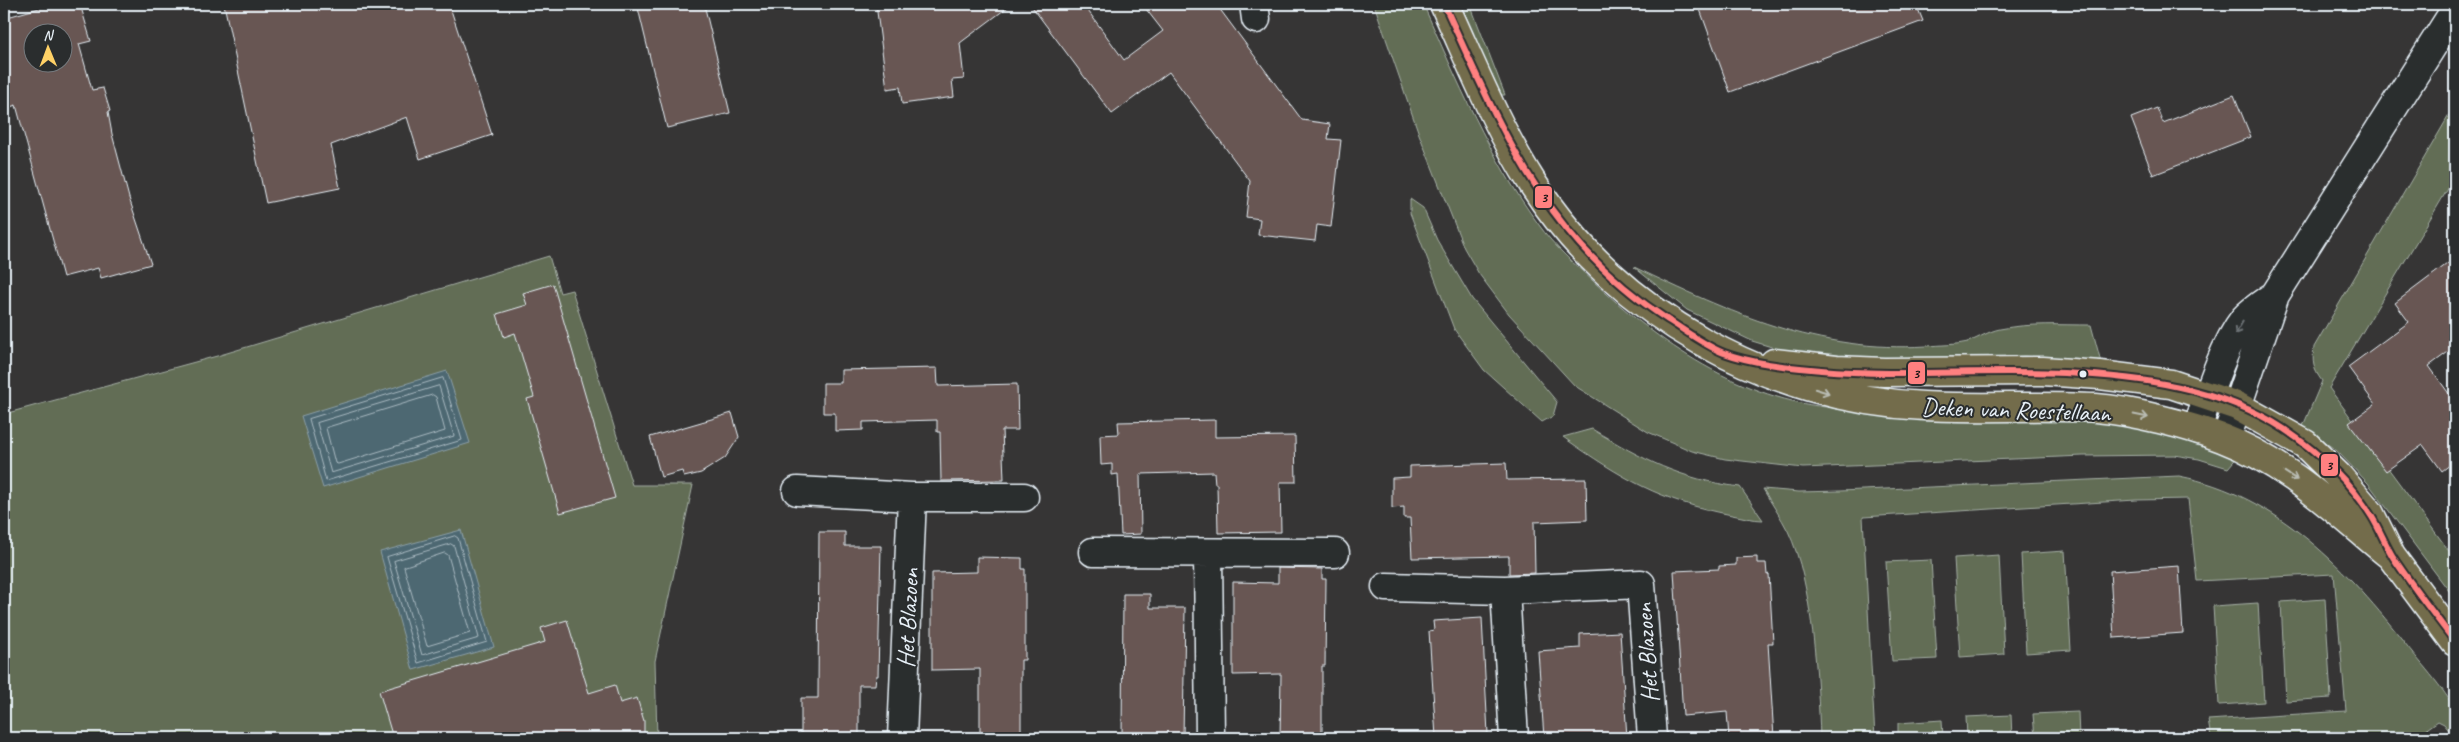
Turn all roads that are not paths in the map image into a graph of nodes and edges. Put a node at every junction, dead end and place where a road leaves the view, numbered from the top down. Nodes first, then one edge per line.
1 (1444, 4) edge
2 (2455, 10) edge
3 (2274, 295) junction
4 (1728, 354) junction
5 (2208, 394) junction
6 (2237, 406) junction
7 (2197, 429) junction
8 (2226, 439) junction
9 (797, 490) dead end
10 (912, 497) junction
11 (1024, 497) dead end
12 (1093, 552) dead end
13 (1208, 553) junction
14 (1335, 553) dead end
15 (2392, 556) junction
16 (1386, 587) dead end
17 (1505, 590) junction
18 (2455, 642) edge
19 (902, 738) edge
20 (1210, 738) edge
21 (1514, 738) edge
22 (1652, 738) edge

1 - 4 main road, Deken van Roestellaan
2 - 3 street
3 -> 5 street
3 - 6 street
4 - 5 main road, Deken van Roestellaan
4 -> 7 main road, Deken van Roestellaan
5 - 6 main road, Deken van Roestellaan
5 - 7 street
6 - 8 street
6 - 15 main road, Deken van Roestellaan
7 - 8 main road, Deken van Roestellaan
8 -> 15 main road, Deken van Roestellaan
9 - 10 street
10 - 11 street
10 - 19 street, Het Blazoen
12 - 13 street
13 - 14 street
13 - 20 street
15 - 18 main road, Deken van Roestellaan
16 - 17 street, Het Blazoen
17 - 21 street
17 - 22 street, Het Blazoen

